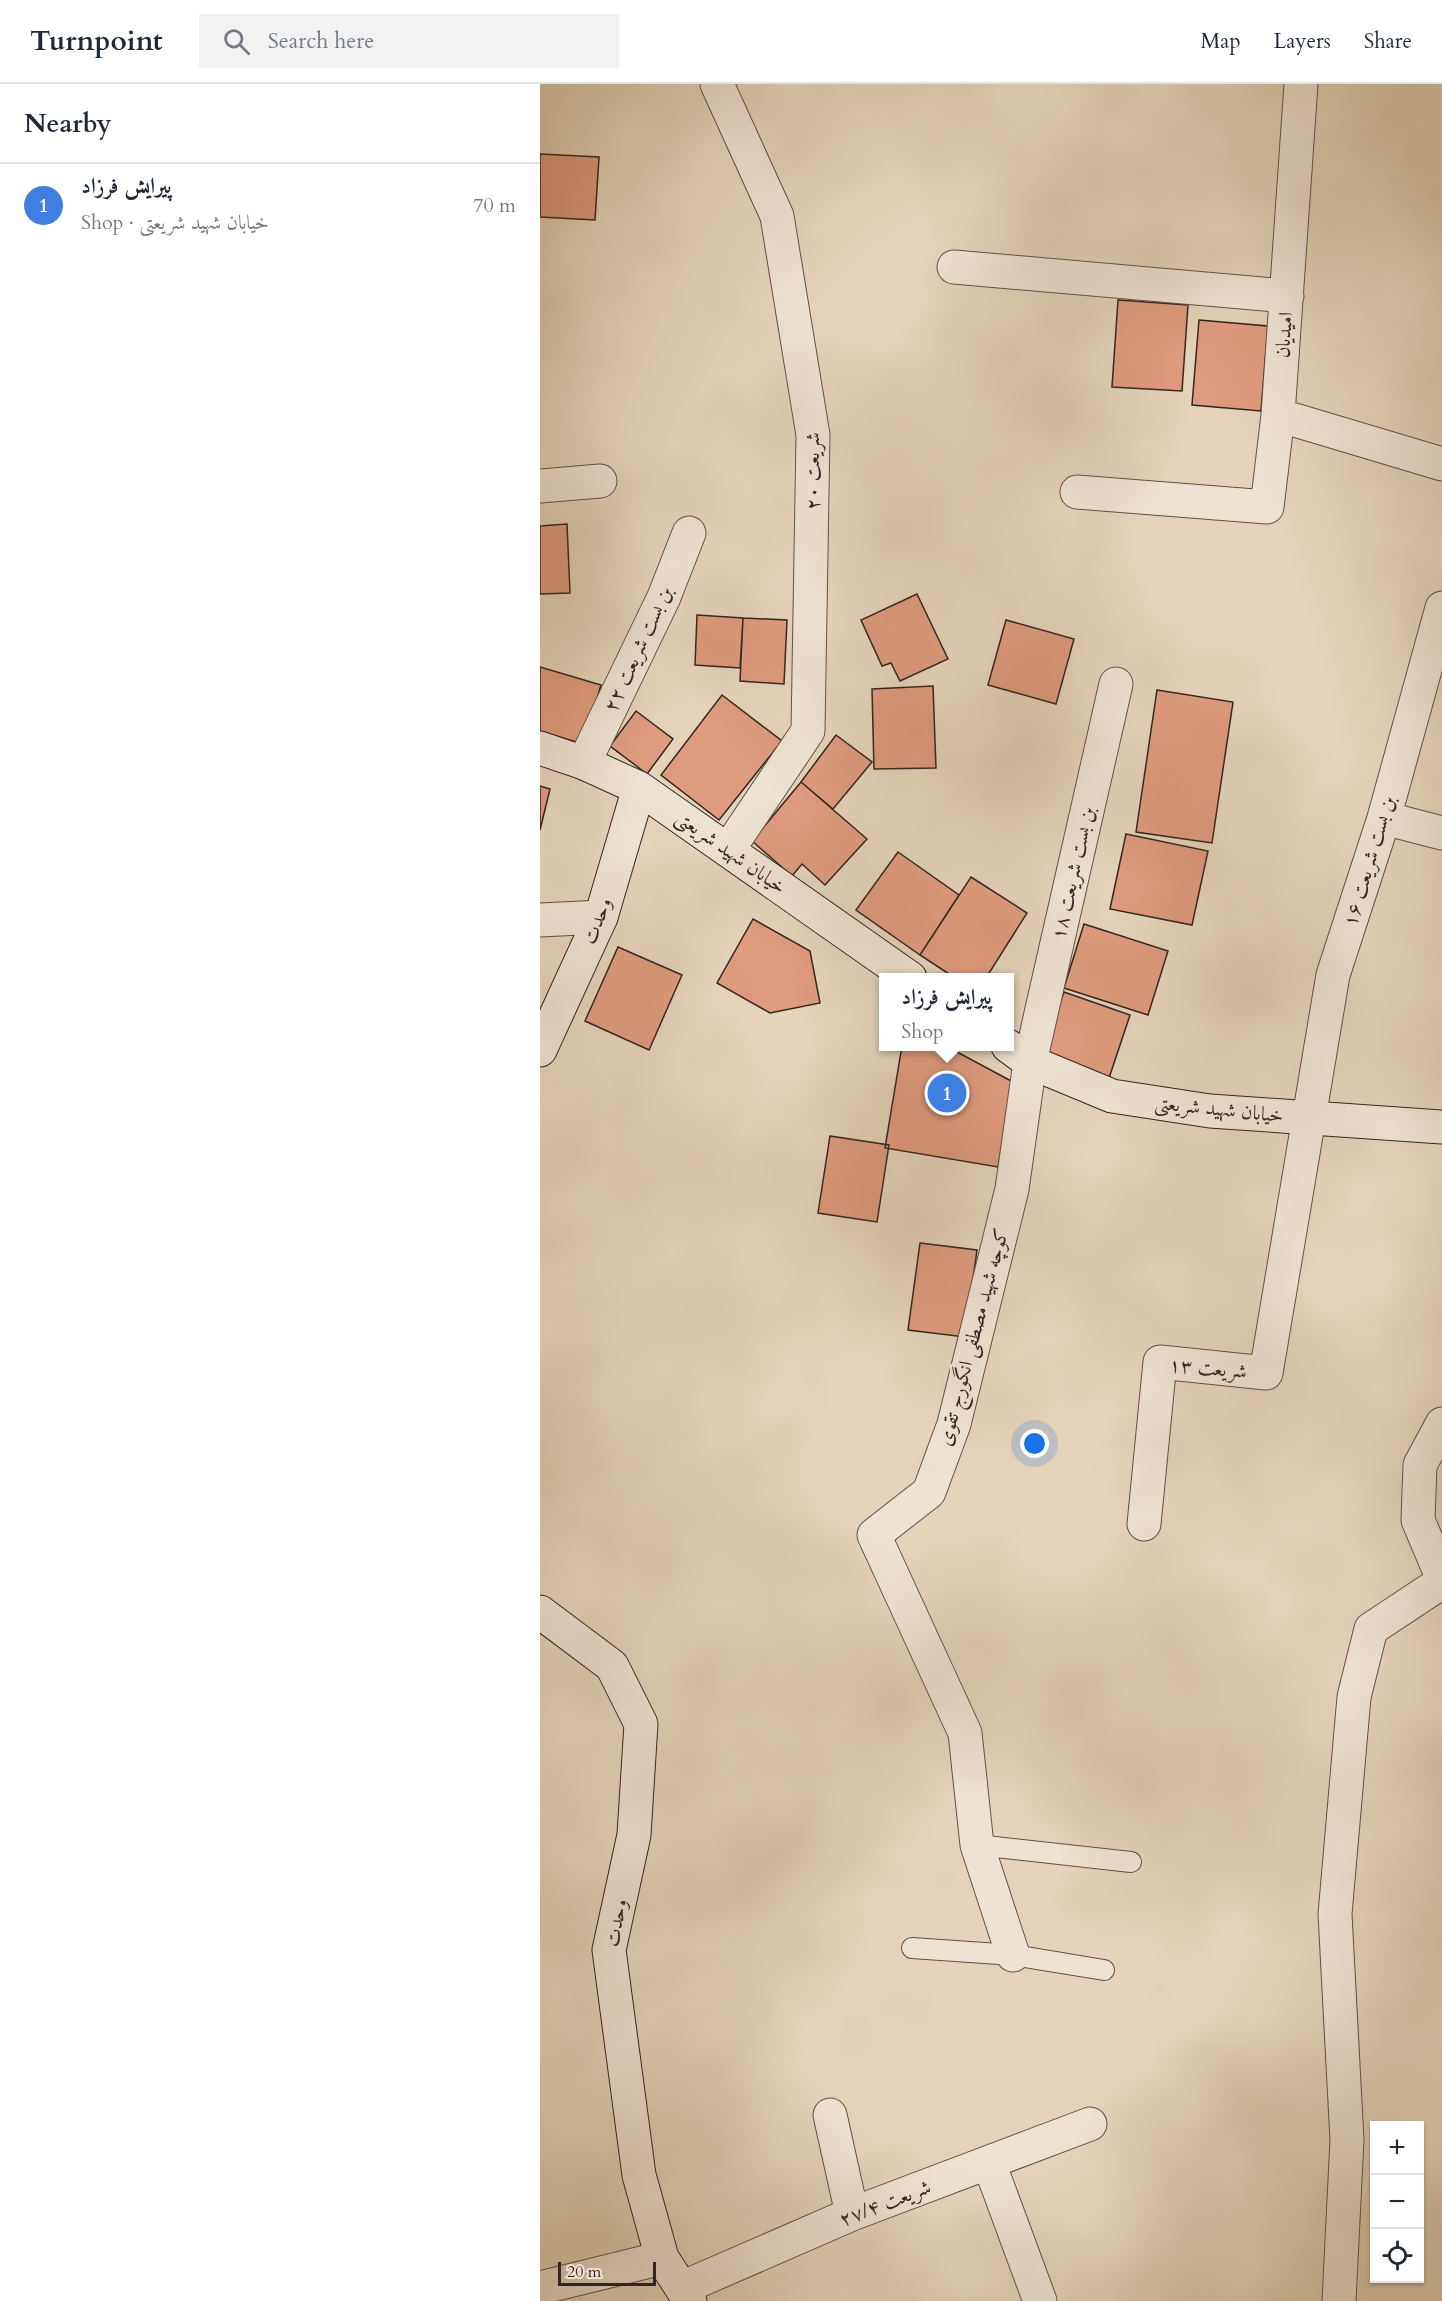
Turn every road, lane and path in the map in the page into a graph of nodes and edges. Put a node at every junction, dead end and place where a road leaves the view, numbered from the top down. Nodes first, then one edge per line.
1 (717, 84) edge
2 (1301, 84) edge
3 (954, 267) dead end
4 (1287, 296) junction
5 (1278, 415) junction
6 (1442, 464) edge
7 (600, 481) dead end
8 (540, 486) edge
9 (1077, 492) dead end
10 (689, 533) dead end
11 (1442, 608) edge
12 (1116, 684) dead end
13 (540, 748) edge
14 (584, 763) junction
15 (639, 788) junction
16 (1384, 818) junction
17 (1442, 833) edge
18 (728, 850) junction
19 (601, 917) junction
20 (540, 920) edge
21 (903, 973) edge
22 (540, 1050) edge
23 (1019, 1054) edge
24 (1310, 1117) junction
25 (1442, 1126) edge
26 (1442, 1424) edge
27 (1144, 1524) dead end
28 (1442, 1578) edge
29 (1442, 1582) edge
30 (540, 1612) edge
31 (977, 1845) junction
32 (1131, 1862) dead end
33 (912, 1948) dead end
34 (1013, 1955) junction
35 (1104, 1971) dead end
36 (830, 2115) dead end
37 (1090, 2124) dead end
38 (989, 2163) junction
39 (852, 2214) junction
40 (662, 2258) junction
41 (540, 2288) edge
42 (686, 2295) edge
43 (1040, 2301) edge
44 (1339, 2301) edge

1 - 18 street, شریعت ۲۰
2 - 4 street, امیدیان
3 - 4 street
4 - 5 street, امیدیان
5 - 6 street
5 - 9 street, امیدیان
7 - 8 street
10 - 14 street, بن بست شریعت ۲۲
11 - 16 street, بن بست شریعت ۱۶
12 - 23 street, بن بست شریعت ۱۸
13 - 14 street, خیابان شهید شریعتی
14 - 15 street, خیابان شهید شریعتی
15 - 18 street, خیابان شهید شریعتی
15 - 19 street, وحدت
16 - 17 street
16 - 24 street, بن بست شریعت ۱۶
18 - 21 street, خیابان شهید شریعتی
19 - 20 street
19 - 22 street, وحدت
23 - 24 street, خیابان شهید شریعتی
23 - 31 street, کوچه شهید مصطفی انگورج تقوی
24 - 25 street, خیابان شهید شریعتی
24 - 27 street, شریعت ۱۳
26 - 28 street
29 - 44 street
30 - 40 street, وحدت
31 - 32 lane
31 - 34 street, کوچه شهید مصطفی انگورج تقوی
33 - 34 lane
34 - 35 lane
36 - 39 street
37 - 38 street, شریعت ۲۷/۴
38 - 39 street, شریعت ۲۷/۴
38 - 43 street
39 - 42 street, شریعت ۲۷/۴
40 - 41 street
40 - 42 street, وحدت

